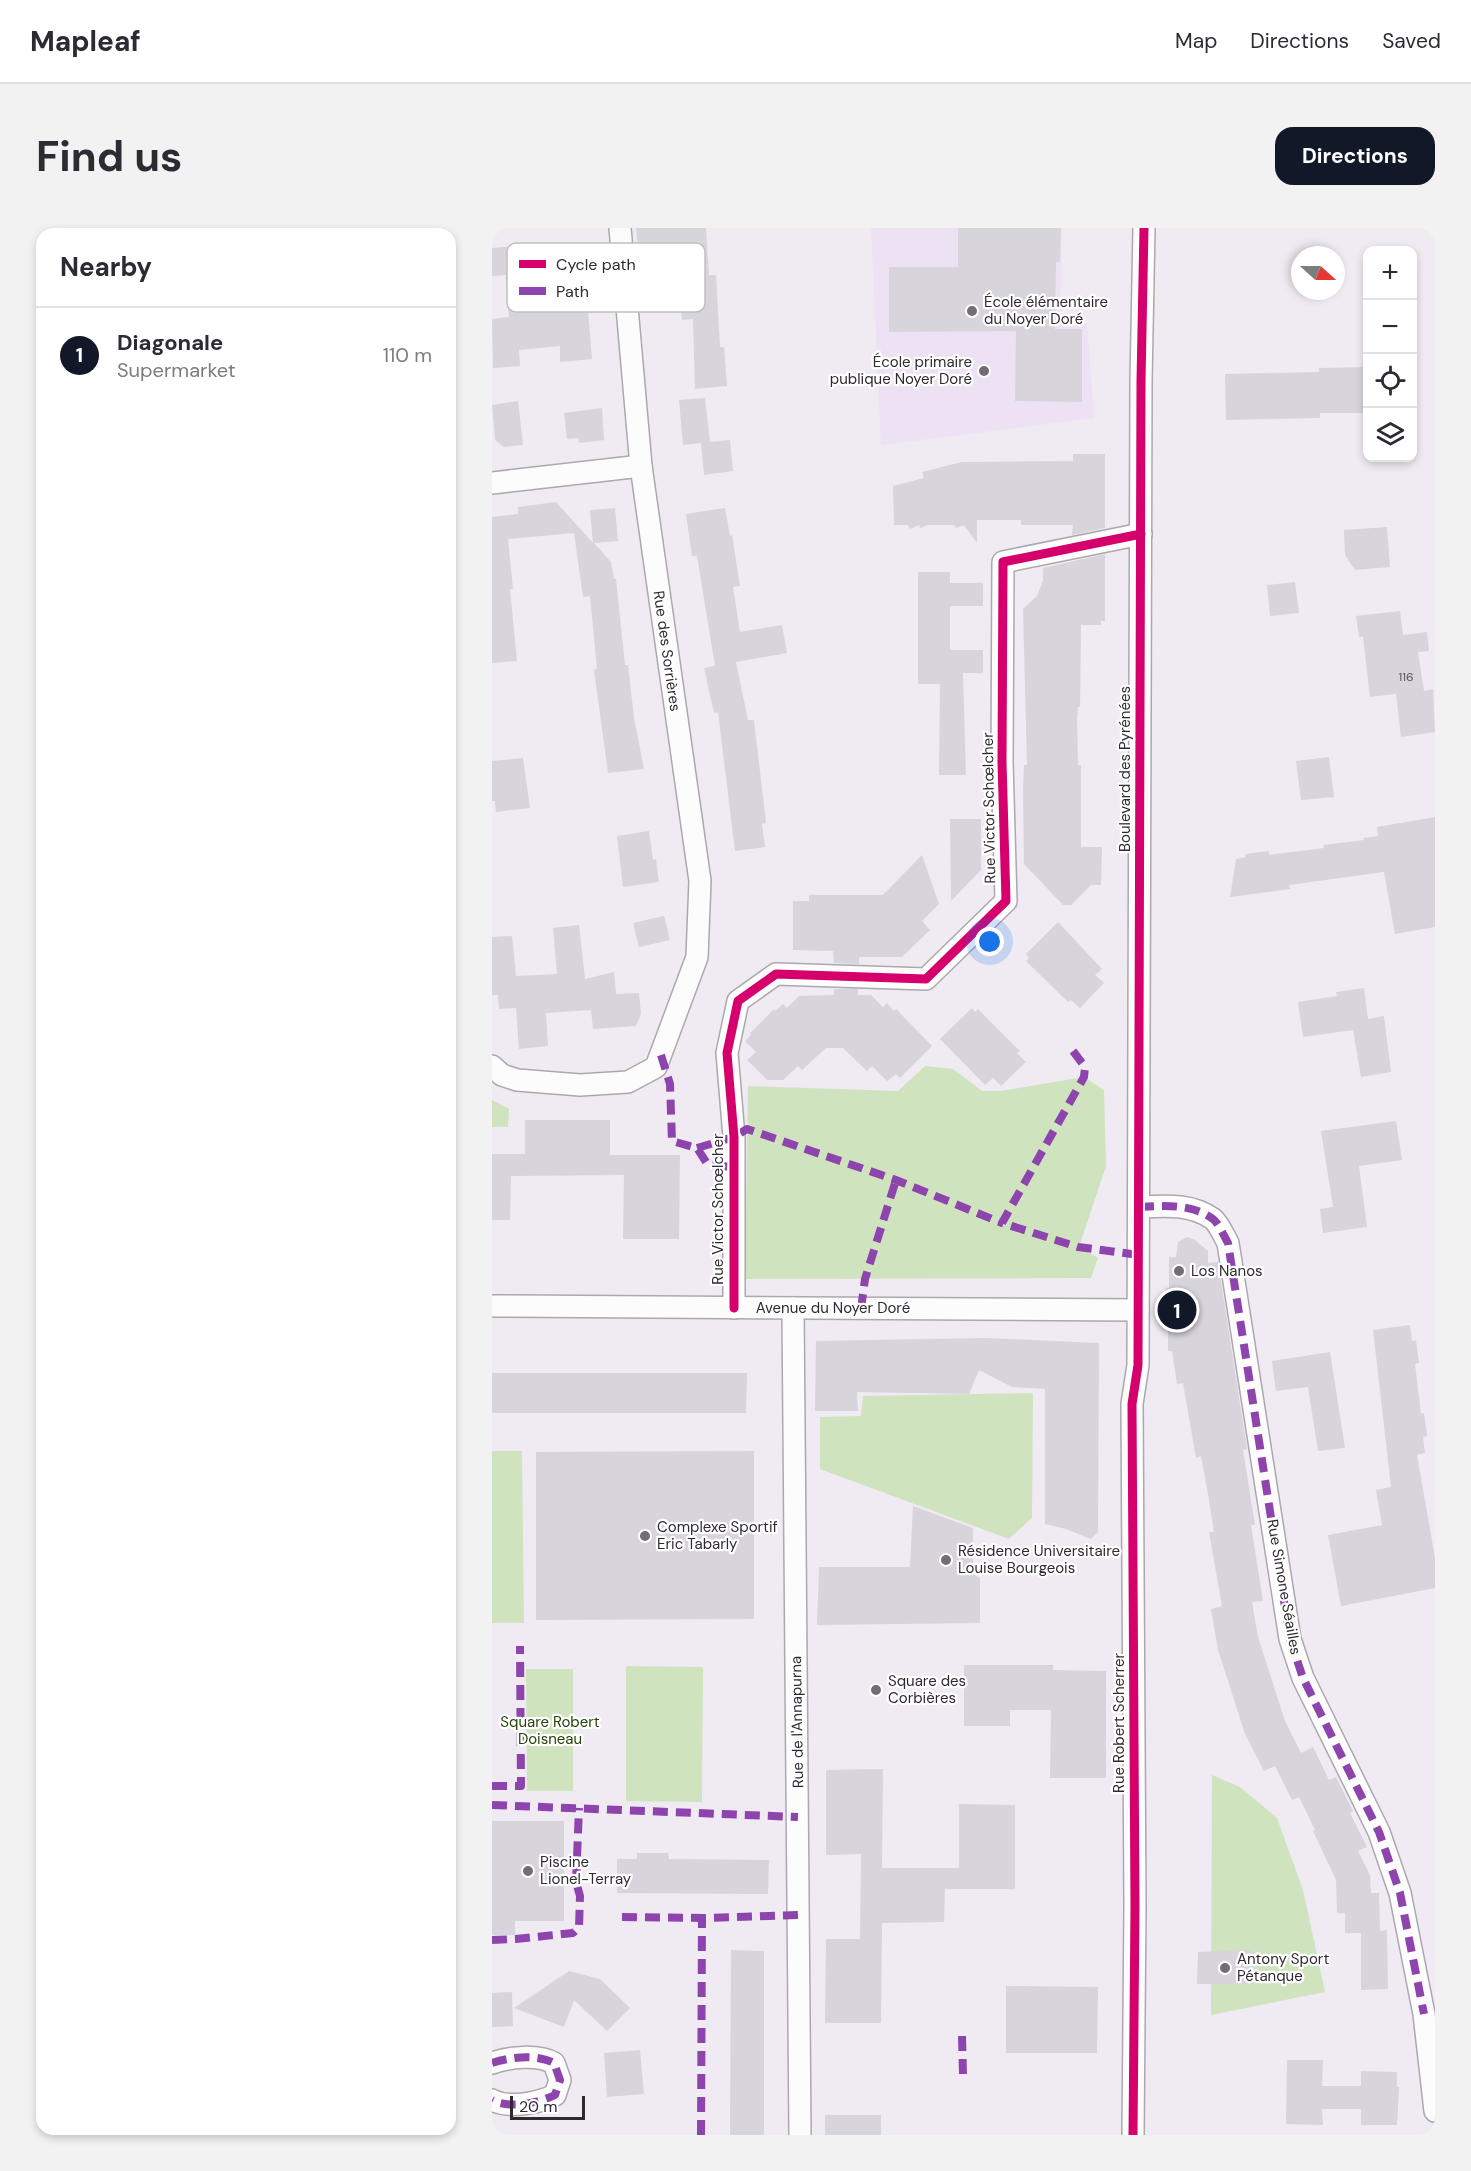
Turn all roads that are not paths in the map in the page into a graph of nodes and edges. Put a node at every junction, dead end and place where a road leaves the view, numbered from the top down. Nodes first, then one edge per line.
1 (620, 228) edge
2 (1144, 228) edge
3 (621, 243) edge
4 (627, 312) edge
5 (640, 466) junction
6 (492, 483) edge
7 (1141, 534) junction
8 (492, 1066) edge
9 (1139, 1207) junction
10 (492, 1306) edge
11 (734, 1308) junction
12 (793, 1308) junction
13 (1138, 1310) junction
14 (492, 2063) edge
15 (492, 2100) edge
16 (1435, 2111) edge
17 (800, 2135) edge
18 (1133, 2135) edge

1 - 3 street, Rue des Sorrières
2 - 7 street, Boulevard des Pyrénées
4 - 5 street, Rue des Sorrières
5 - 6 street
5 - 8 street, Rue des Sorrières
7 - 9 street, Boulevard des Pyrénées
7 - 11 street, Rue Victor Schœlcher
9 - 13 street, Boulevard des Pyrénées
9 - 16 street, Rue Simone Séailles
10 - 11 street, Avenue du Noyer Doré
11 - 12 street, Avenue du Noyer Doré
12 - 13 street, Avenue du Noyer Doré
12 - 17 street, Rue de l'Annapurna
13 - 18 street, Rue Robert Scherrer
14 - 15 street

